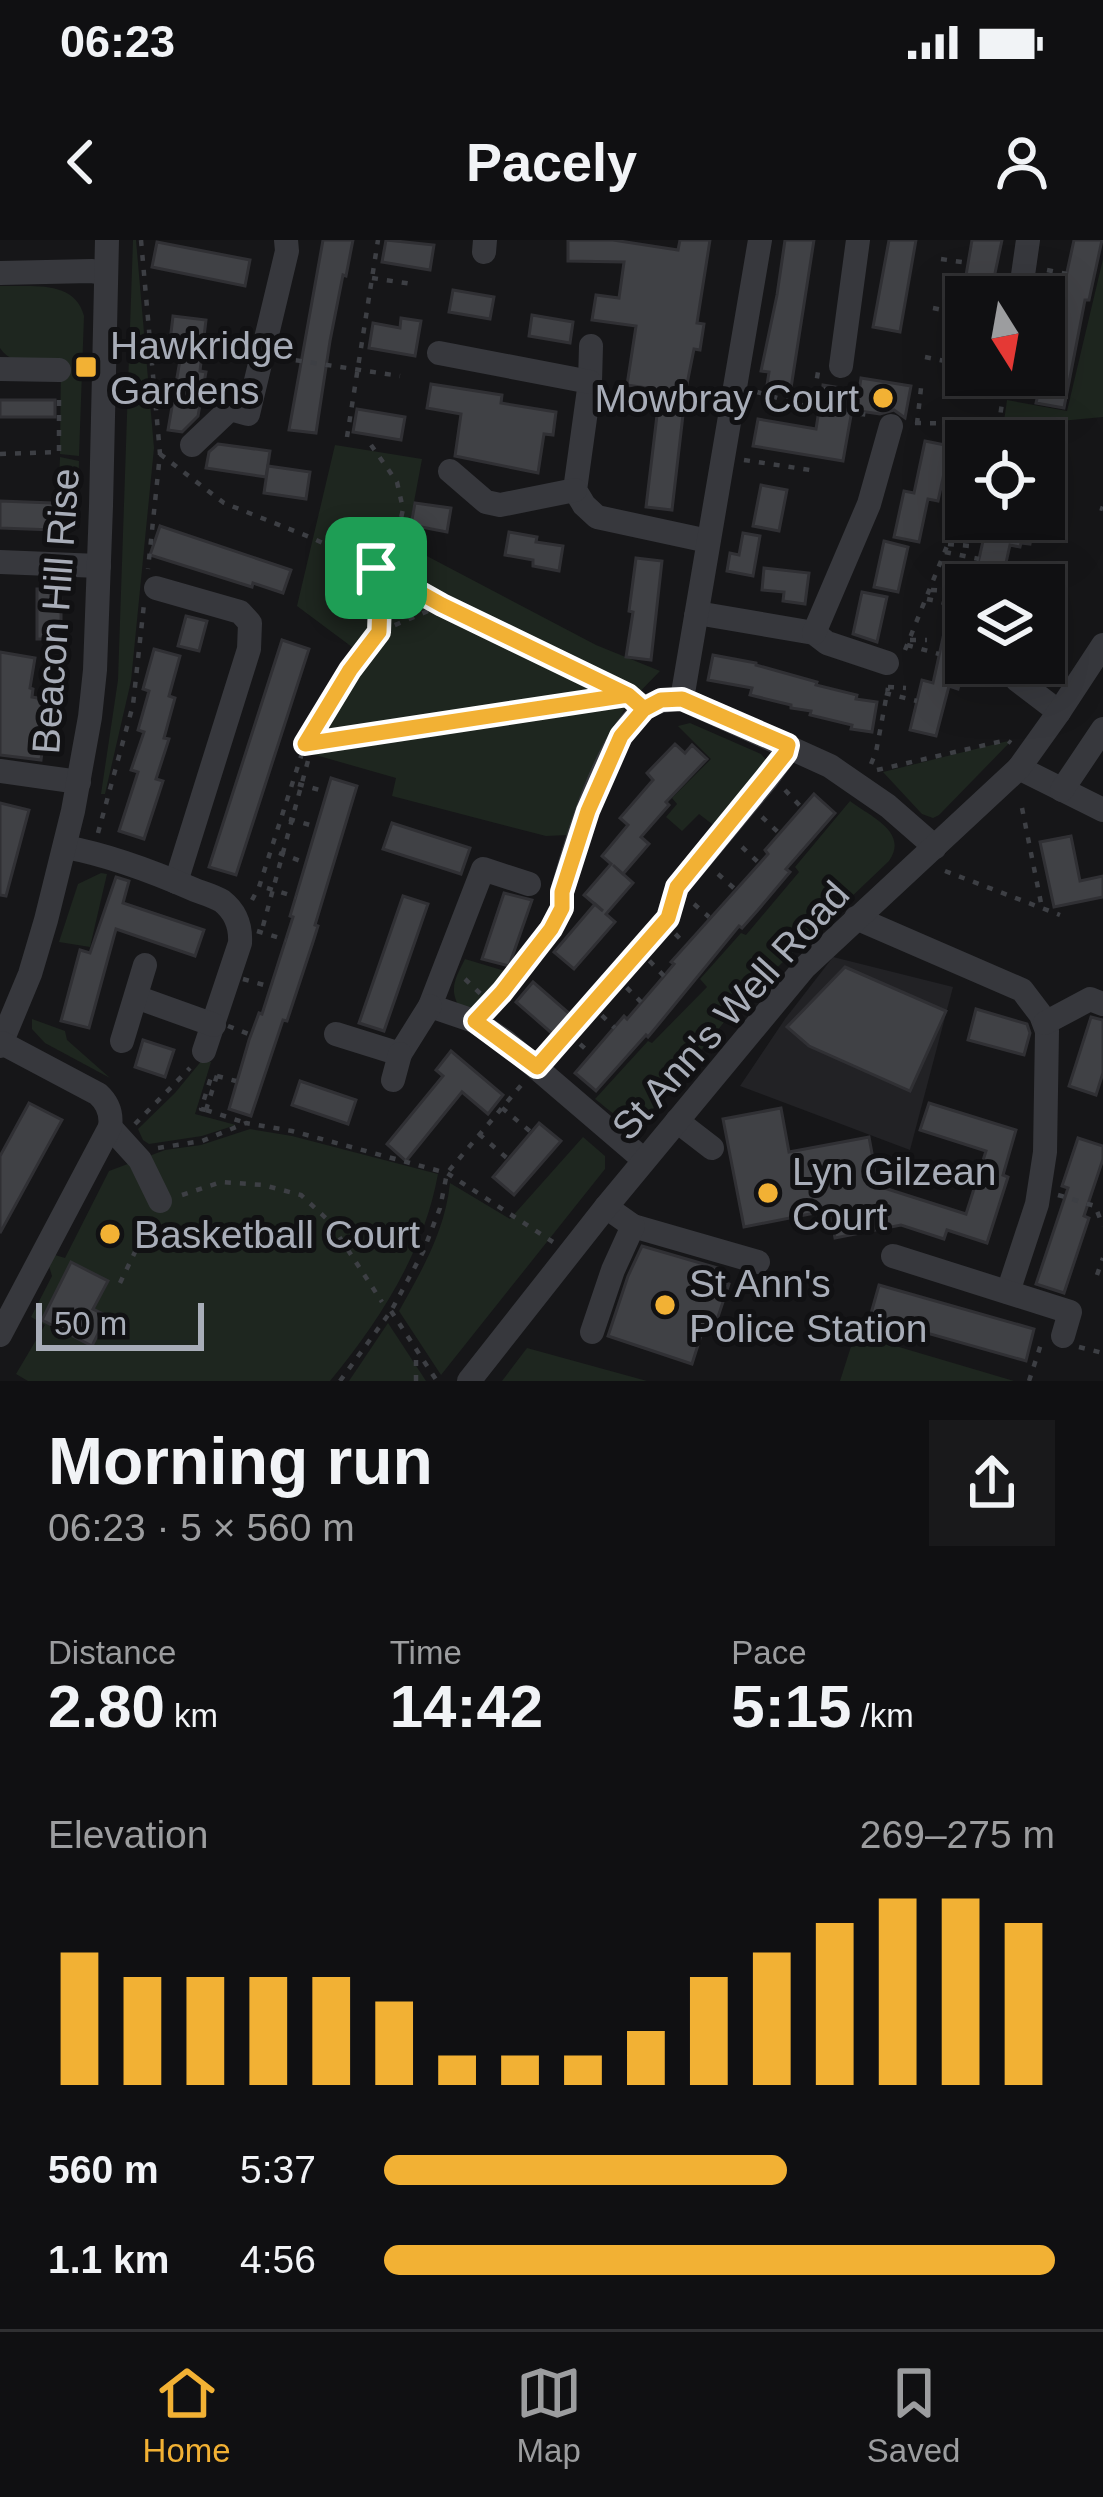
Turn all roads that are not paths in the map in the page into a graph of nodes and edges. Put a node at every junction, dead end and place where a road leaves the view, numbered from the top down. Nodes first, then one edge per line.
1 (107, 240) edge
2 (286, 240) edge
3 (760, 240) edge
4 (858, 240) edge
5 (1028, 240) edge
6 (0, 272) edge
7 (106, 273) junction
8 (1023, 276) edge
9 (591, 346) dead end
10 (439, 353) dead end
11 (842, 366) dead end
12 (0, 369) edge
13 (59, 370) road end
14 (590, 382) junction
15 (191, 446) dead end
16 (859, 446) dead end
17 (450, 470) dead end
18 (575, 490) junction
19 (708, 542) junction
20 (0, 562) edge
21 (99, 566) junction
22 (150, 582) road end
23 (696, 616) junction
24 (814, 633) junction
25 (1103, 645) edge
26 (892, 679) road end
27 (1022, 684) edge
28 (682, 699) junction
29 (1059, 712) junction
30 (1103, 729) edge
31 (788, 745) junction
32 (1017, 757) junction
33 (0, 771) edge
34 (79, 782) junction
35 (1062, 790) junction
36 (1103, 810) edge
37 (65, 847) junction
38 (547, 849) dead end
39 (572, 857) junction
40 (942, 861) junction
41 (176, 882) junction
42 (529, 884) dead end
43 (562, 892) road end
44 (686, 896) road end
45 (856, 918) junction
46 (146, 965) dead end
47 (136, 997) junction
48 (1103, 1004) edge
49 (430, 1006) junction
50 (1045, 1023) junction
51 (221, 1025) junction
52 (336, 1034) dead end
53 (122, 1040) dead end
54 (1, 1044) edge
55 (400, 1054) junction
56 (211, 1069) road end
57 (393, 1080) dead end
58 (677, 1121) junction
59 (122, 1138) junction
60 (712, 1148) dead end
61 (644, 1160) junction
62 (160, 1202) road end
63 (606, 1207) junction
64 (633, 1226) junction
65 (893, 1256) dead end
66 (758, 1262) dead end
67 (1008, 1292) junction
68 (592, 1332) dead end
69 (9, 1334) edge
70 (1064, 1336) dead end
71 (474, 1379) edge

1 - 7 street, Beacon Hill Rise
2 - 15 street
3 - 19 street
4 - 11 street
5 - 8 street
6 - 7 street
7 - 21 street, Beacon Hill Rise
9 - 14 street
10 - 14 street
12 - 13 street
14 - 18 street
16 - 24 street
17 - 18 street
18 - 19 street
19 - 23 street
20 - 21 street
21 - 34 street, Beacon Hill Rise
22 - 41 street
23 - 24 street
23 - 28 street
24 - 26 street
25 - 29 street, St Ann's Well Road
27 - 29 street
28 - 31 street
28 - 39 street
29 - 32 street, St Ann's Well Road
30 - 35 street
31 - 40 street
31 - 44 street
32 - 35 street
32 - 40 street, St Ann's Well Road
33 - 34 street
34 - 37 street, Beacon Hill Rise
35 - 36 street
37 - 41 street
37 - 54 street, Beacon Hill Rise
38 - 39 street
39 - 43 street
40 - 45 street, St Ann's Well Road
41 - 51 street
42 - 49 street
45 - 50 street
45 - 58 street, St Ann's Well Road
46 - 47 street
47 - 51 street
47 - 53 street
48 - 50 street
49 - 55 street
49 - 61 street
50 - 67 street
51 - 56 street
52 - 55 street
54 - 59 street
55 - 57 street
58 - 60 street
58 - 61 street, St Ann's Well Road
59 - 62 street
59 - 69 street
61 - 63 street, St Ann's Well Road
63 - 64 street
63 - 71 street, St Ann's Well Road
64 - 66 street
64 - 68 street
65 - 67 street
67 - 70 street

